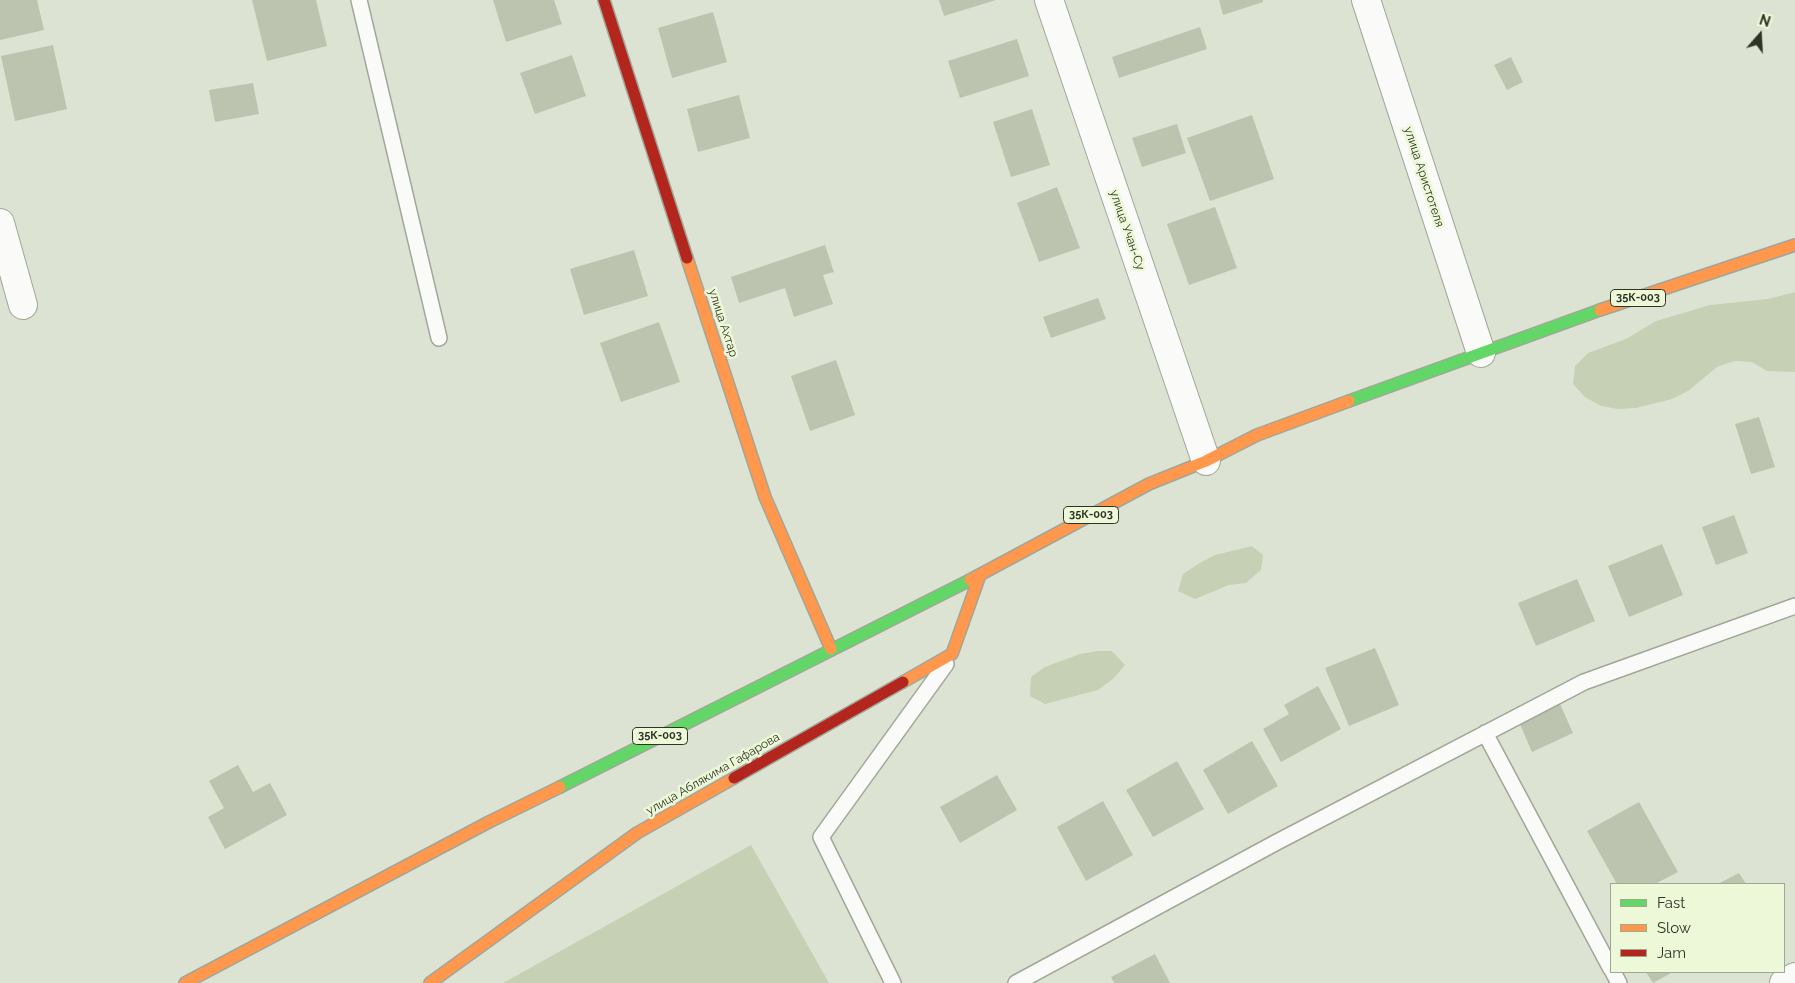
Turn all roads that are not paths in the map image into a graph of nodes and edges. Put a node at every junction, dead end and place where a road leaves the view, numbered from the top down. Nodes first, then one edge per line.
1 (359, 0) edge
2 (604, 0) edge
3 (1049, 0) edge
4 (1366, 0) edge
5 (0, 223) edge
6 (1795, 245) edge
7 (23, 305) dead end
8 (440, 338) dead end
9 (1481, 353) junction
10 (1206, 461) junction
11 (980, 575) junction
12 (1795, 606) edge
13 (831, 650) junction
14 (952, 654) junction
15 (1485, 733) junction
16 (1610, 966) edge
17 (1795, 977) edge
18 (185, 983) edge
19 (430, 983) edge
20 (894, 983) edge
21 (1016, 983) edge
22 (1784, 983) edge

1 - 8 lane
2 - 13 main road, улица Ахтар
3 - 10 street, улица Учан-Су
4 - 9 street, улица Аристотеля
5 - 7 street
6 - 9 main road, 35К-003
9 - 10 main road, 35К-003
10 - 11 main road, 35К-003
11 - 13 main road, 35К-003
11 - 14 main road
12 - 15 lane
13 - 18 main road, 35К-003
14 - 19 main road, улица Аблякима Гафарова
14 - 20 lane
15 - 16 lane
15 - 21 lane
17 - 22 street

